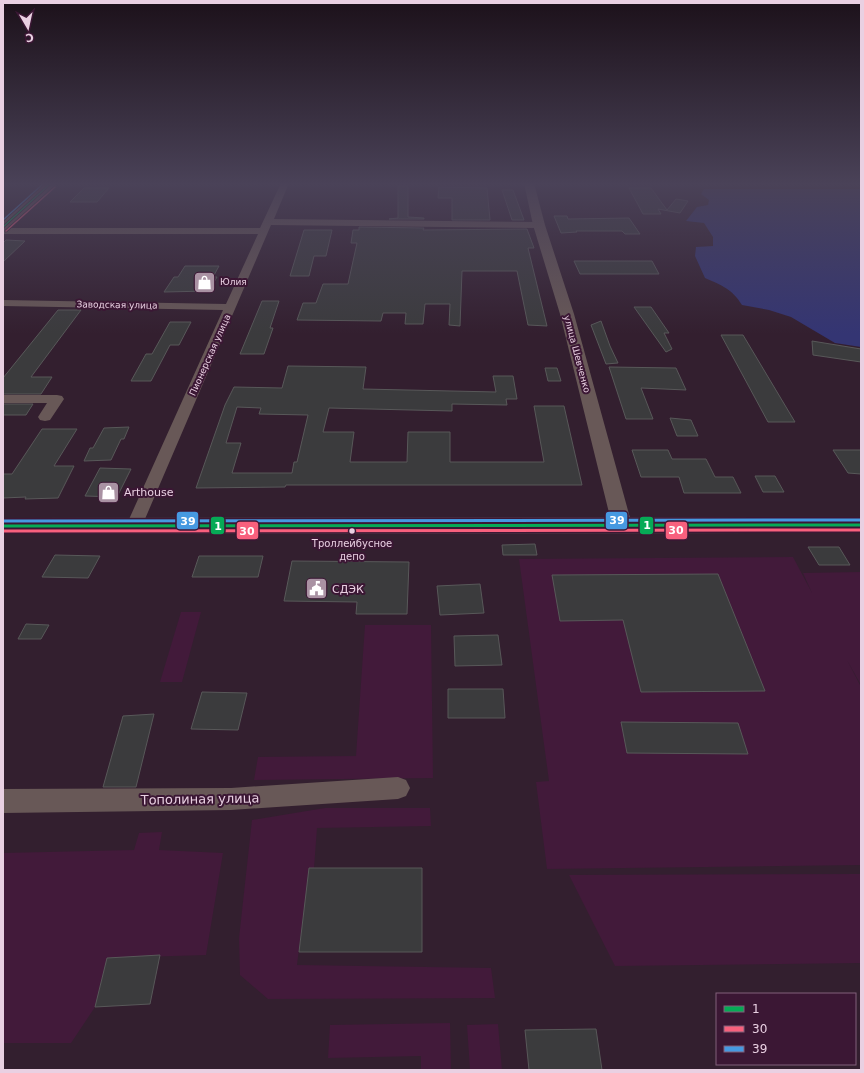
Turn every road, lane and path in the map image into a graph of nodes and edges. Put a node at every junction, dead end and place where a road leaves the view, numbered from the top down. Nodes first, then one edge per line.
1 (263, 233) edge
2 (542, 233) edge
3 (3, 302) edge
4 (231, 307) junction
5 (3, 399) edge
6 (45, 417) dead end
7 (622, 525) junction
8 (861, 525) edge
9 (3, 526) edge
10 (134, 526) junction
11 (398, 788) dead end
12 (3, 801) edge

1 - 4 street, Пионерская улица
2 - 7 street, улица Шевченко
3 - 4 street, Заводская улица
4 - 10 street, Пионерская улица
5 - 6 street
7 - 8 main road
7 - 10 main road
9 - 10 main road
11 - 12 street, Тополиная улица

